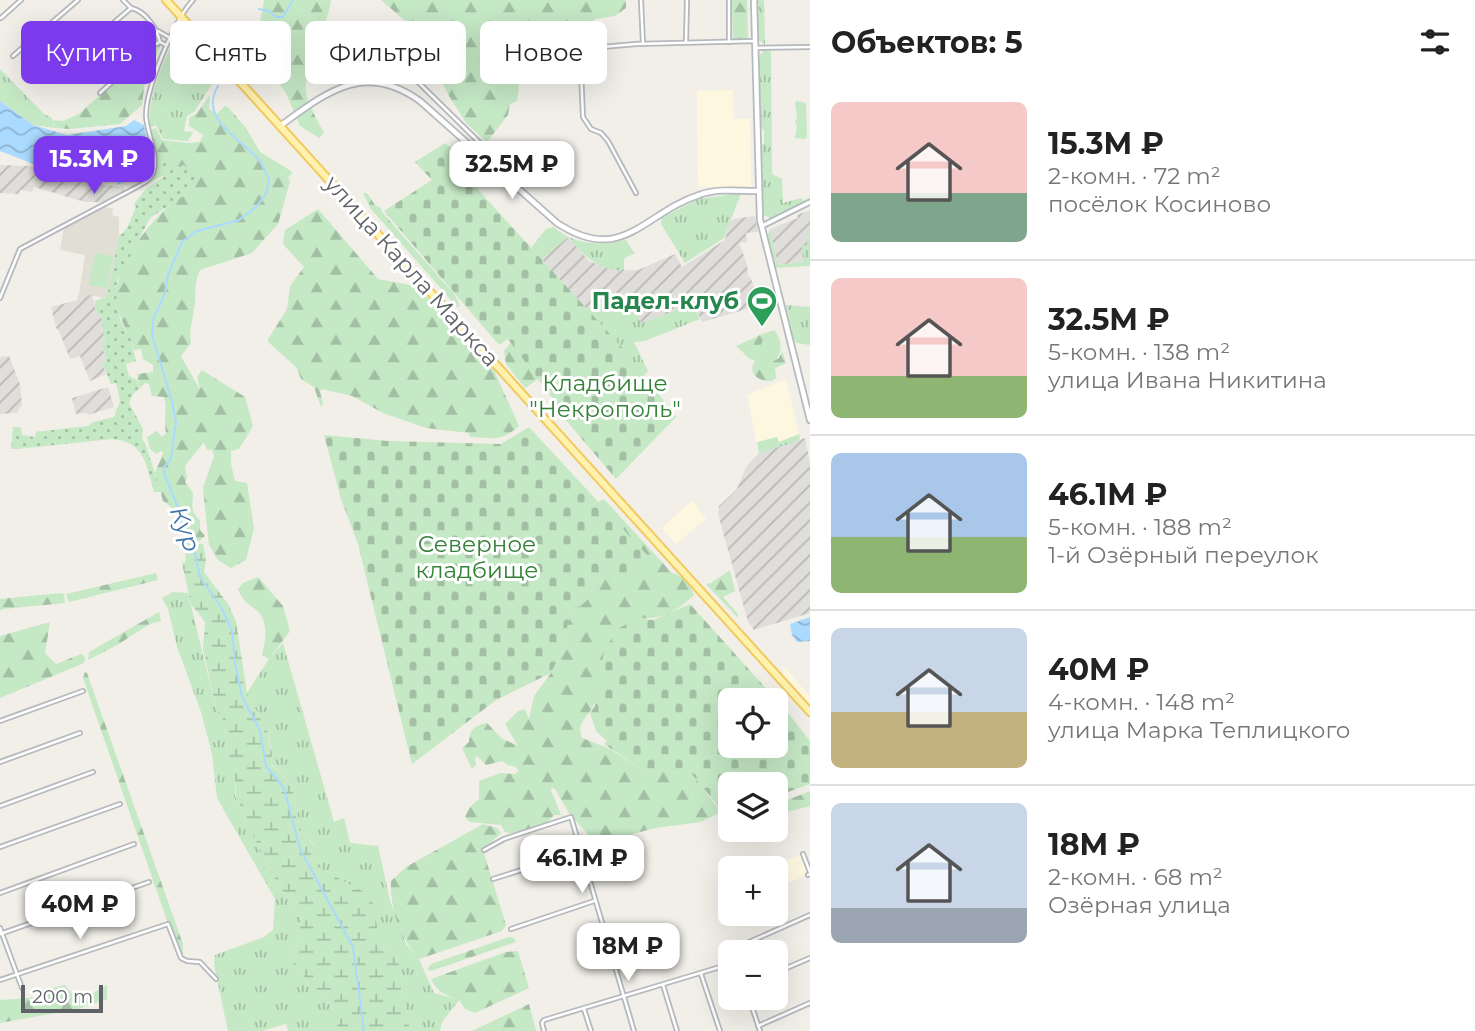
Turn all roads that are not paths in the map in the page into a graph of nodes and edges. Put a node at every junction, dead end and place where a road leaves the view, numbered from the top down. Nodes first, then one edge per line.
1 (21, 0) edge
2 (78, 0) edge
3 (124, 0) edge
4 (166, 0) edge
5 (193, 0) edge
6 (641, 0) edge
7 (687, 0) edge
8 (729, 0) edge
9 (754, 0) edge
10 (131, 8) junction
11 (1, 18) edge
12 (182, 18) junction
13 (116, 21) edge
14 (180, 21) edge
15 (158, 32) junction
16 (170, 38) joint
17 (755, 41) junction
18 (160, 42) junction
19 (729, 42) junction
20 (686, 43) junction
21 (643, 44) junction
22 (166, 45) junction
23 (810, 47) edge
24 (755, 48) junction
25 (13, 56) dead end
26 (420, 84) edge
27 (100, 93) dead end
28 (281, 126) junction
29 (502, 175) junction
30 (759, 191) junction
31 (636, 193) dead end
32 (810, 202) edge
33 (761, 226) junction
34 (0, 298) edge
35 (810, 420) edge
36 (83, 691) dead end
37 (810, 712) edge
38 (0, 721) edge
39 (80, 733) dead end
40 (0, 762) edge
41 (93, 772) dead end
42 (120, 804) dead end
43 (0, 806) edge
44 (134, 844) dead end
45 (0, 848) edge
46 (484, 850) dead end
47 (581, 851) junction
48 (803, 853) dead end
49 (809, 874) edge
50 (493, 879) dead end
51 (149, 882) dead end
52 (0, 893) edge
53 (596, 901) junction
54 (810, 915) edge
55 (0, 928) edge
56 (511, 929) dead end
57 (1, 934) edge
58 (754, 940) edge
59 (810, 958) edge
60 (788, 967) edge
61 (718, 968) edge
62 (17, 974) junction
63 (701, 974) junction
64 (216, 979) dead end
65 (0, 980) edge
66 (663, 985) junction
67 (22, 988) dead end
68 (625, 997) junction
69 (810, 1003) edge
70 (584, 1009) junction
71 (753, 1010) edge
72 (758, 1026) junction
73 (544, 1031) edge
74 (591, 1031) edge
75 (634, 1031) edge
76 (677, 1031) edge
77 (720, 1031) edge
78 (760, 1031) edge

1 - 11 street
2 - 25 street
3 - 10 street
4 - 12 main road, улица Карла Маркса
5 - 12 street
6 - 21 street
7 - 20 street
8 - 19 street
9 - 17 main road
10 - 13 street
10 - 15 street
12 - 14 street
12 - 28 main road, улица Карла Маркса
15 - 16 street
15 - 18 street
16 - 22 street
17 - 19 street
17 - 24 main road
18 - 22 street
18 - 27 street
19 - 20 street
20 - 21 street
21 - 31 street
22 - 34 street
23 - 24 street
24 - 30 main road
26 - 29 street
28 - 29 main road
28 - 37 main road, улица Карла Маркса
29 - 30 main road
30 - 33 main road
32 - 33 street
33 - 35 main road
36 - 38 street
39 - 40 street
41 - 43 street
42 - 45 street
44 - 52 street
46 - 47 street
47 - 50 street
47 - 53 street
48 - 49 street
51 - 57 street
53 - 56 street
53 - 68 street
54 - 58 street
55 - 57 street
57 - 62 street
59 - 60 street
61 - 63 street
62 - 64 street
62 - 65 street
62 - 67 street
63 - 66 street
63 - 77 street
66 - 68 street
66 - 76 street
68 - 70 street
68 - 75 street
69 - 72 street
70 - 73 street
70 - 74 street
71 - 72 street
72 - 78 street

